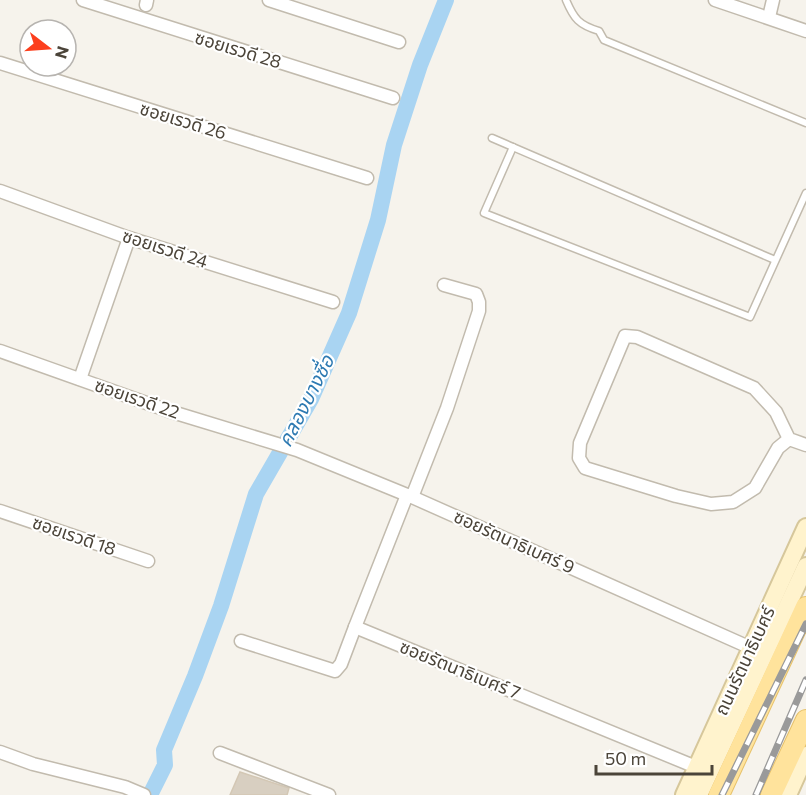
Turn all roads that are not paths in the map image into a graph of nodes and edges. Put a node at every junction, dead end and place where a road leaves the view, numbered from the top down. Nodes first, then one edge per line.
1 (83, 0) edge
2 (269, 0) edge
3 (566, 0) edge
4 (715, 0) edge
5 (772, 0) edge
6 (769, 17) junction
7 (806, 31) edge
8 (399, 42) dead end
9 (0, 63) edge
10 (393, 98) dead end
11 (806, 123) edge
12 (492, 138) dead end
13 (513, 147) junction
14 (367, 178) dead end
15 (0, 191) edge
16 (806, 193) edge
17 (129, 238) junction
18 (776, 260) junction
19 (444, 285) dead end
20 (333, 302) dead end
21 (0, 351) edge
22 (80, 379) junction
23 (789, 439) junction
24 (275, 442) joint
25 (806, 445) edge
26 (410, 496) junction
27 (0, 511) edge
28 (806, 526) edge
29 (148, 561) dead end
30 (806, 566) edge
31 (806, 607) edge
32 (355, 627) junction
33 (241, 641) dead end
34 (751, 648) junction
35 (806, 720) edge
36 (0, 752) edge
37 (220, 753) dead end
38 (806, 755) edge
39 (696, 767) junction
40 (141, 794) edge
41 (329, 795) edge
42 (684, 795) edge
43 (699, 795) edge
44 (719, 795) edge
45 (771, 795) edge
46 (788, 795) edge

1 - 10 street, ซอยเรวดี 28
2 - 8 street
3 - 11 lane
4 - 6 street
5 - 6 street
6 - 7 street
9 - 14 street, ซอยเรวดี 26
12 - 13 lane
13 - 18 lane
13 - 18 lane
15 - 17 street, ซอยเรวดี 24
16 - 18 lane
17 - 20 street, ซอยเรวดี 24
17 - 22 street
19 - 26 street
21 - 22 street, ซอยเรวดี 22
22 - 24 street, ซอยเรวดี 22
23 - 23 street
23 - 25 street
24 - 26 street, ซอยรัตนาธิเบศร์ 9
26 - 32 street
26 - 34 street, ซอยรัตนาธิเบศร์ 9
27 - 29 street, ซอยเรวดี 18
28 - 34 main road, ถนนรัตนาธิเบศร์
30 - 43 main road
31 - 44 main road, ถนนรัตนาธิเบศร์
32 - 33 street
32 - 39 street, ซอยรัตนาธิเบศร์ 7
34 - 39 main road, ถนนรัตนาธิเบศร์
35 - 45 main road
36 - 40 street
37 - 41 street
38 - 46 main road
39 - 42 main road, ถนนรัตนาธิเบศร์

